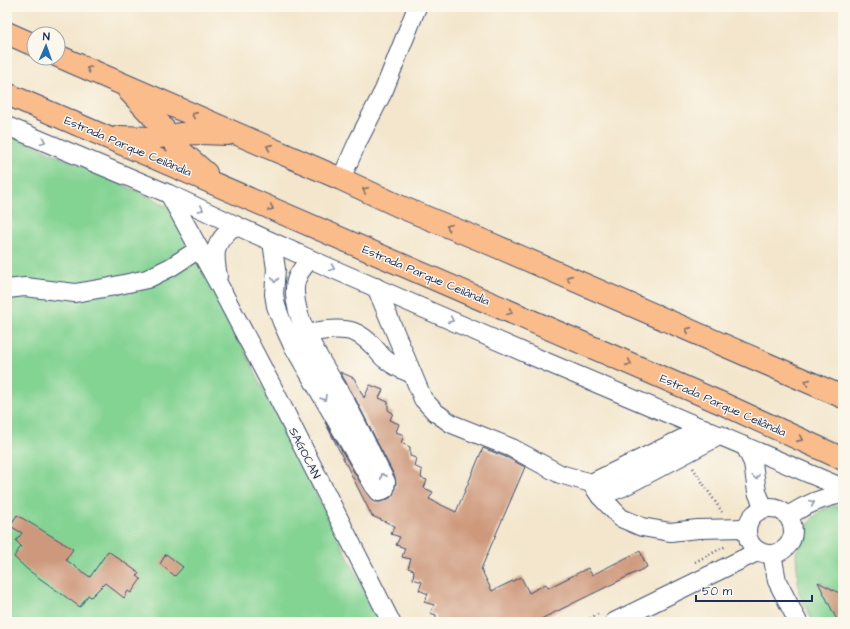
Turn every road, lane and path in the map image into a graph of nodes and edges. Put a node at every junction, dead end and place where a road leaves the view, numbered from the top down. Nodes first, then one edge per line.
1 (417, 7) edge
2 (7, 33) edge
3 (26, 41) edge
4 (66, 59) edge
5 (121, 83) junction
6 (7, 94) edge
7 (7, 126) edge
8 (101, 135) junction
9 (169, 136) junction
10 (243, 136) junction
11 (341, 179) junction
12 (235, 192) junction
13 (168, 194) junction
14 (235, 225) junction
15 (272, 242) junction
16 (199, 249) junction
17 (310, 259) junction
18 (219, 285) junction
19 (376, 287) junction
20 (7, 290) edge
21 (306, 334) junction
22 (292, 344) junction
23 (412, 374) junction
24 (843, 397) edge
25 (704, 428) junction
26 (721, 435) junction
27 (745, 446) junction
28 (843, 459) edge
29 (843, 488) edge
30 (595, 490) junction
31 (843, 494) edge
32 (764, 508) junction
33 (791, 522) junction
34 (746, 528) junction
35 (765, 552) junction
36 (391, 622) edge
37 (614, 622) edge
38 (798, 622) edge

1 - 11 street
2 - 3 highway
5 -> 4 highway
5 - 9 highway
10 -> 5 highway
6 - 8 highway, Estrada Parque Ceilândia
7 -> 13 street
8 - 9 highway
8 - 12 highway, Estrada Parque Ceilândia
9 - 10 highway
9 - 12 highway
11 -> 10 highway
24 -> 11 highway
12 -> 28 highway, Estrada Parque Ceilândia
13 -> 14 street
13 - 16 street, SAGOCAN
14 - 15 street
14 - 18 street, SAGOCAN
15 - 17 street
15 -> 22 street
16 - 18 street, SAGOCAN
16 - 20 street
17 -> 19 street
17 - 21 street
18 - 36 street, SAGOCAN
19 - 23 street
19 -> 25 street
21 - 22 street
22 -> 21 street
21 - 23 street
23 - 30 street
25 - 26 street
25 - 30 street
26 - 27 street
26 - 30 street
27 - 29 street
27 -> 32 street
30 - 34 street
33 -> 31 street
32 - 33 street
32 - 34 street
33 - 35 street
34 - 35 street
35 - 37 street
35 - 38 street

